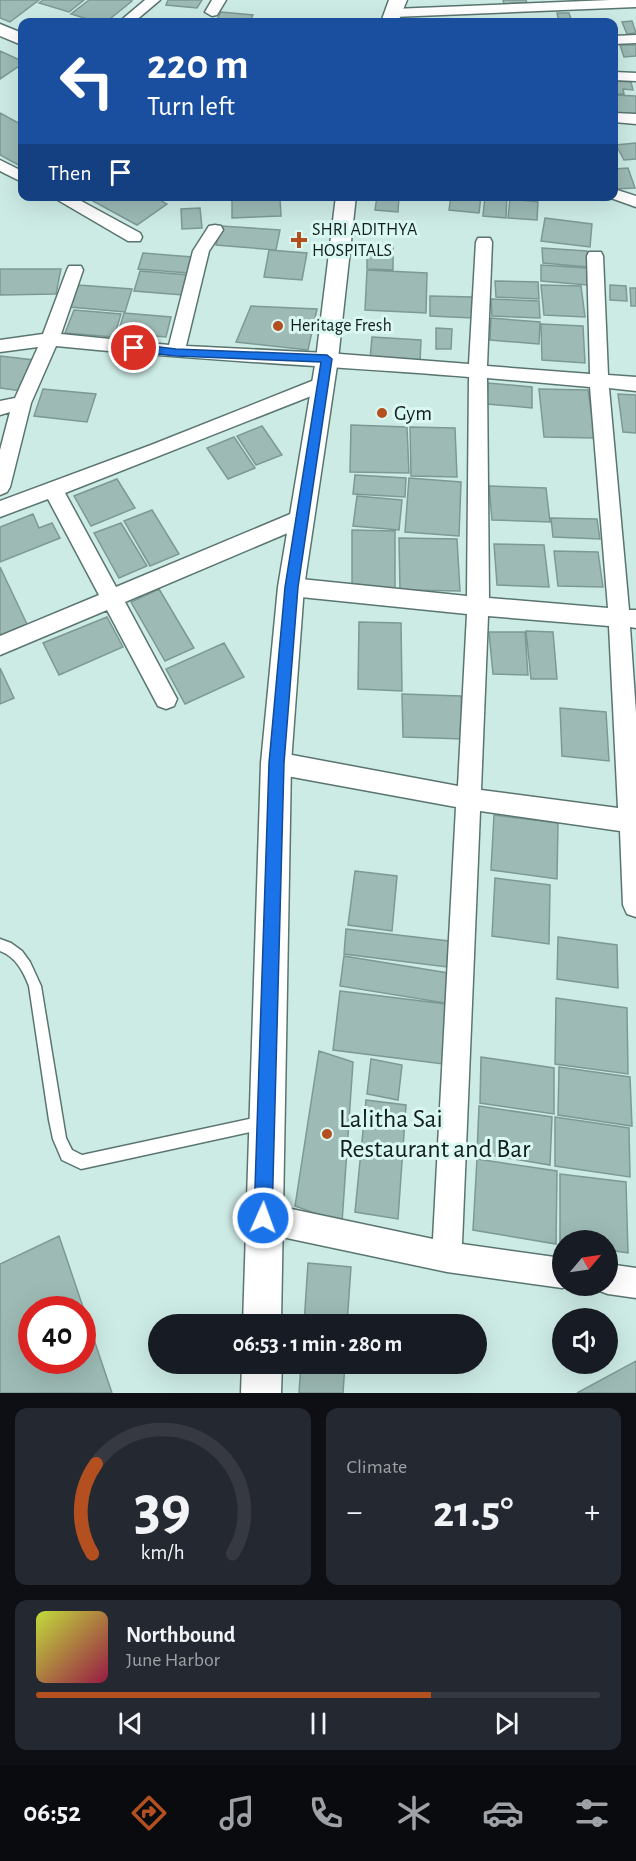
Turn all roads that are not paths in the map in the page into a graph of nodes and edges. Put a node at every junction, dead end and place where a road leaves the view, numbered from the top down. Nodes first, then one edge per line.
1 (153, 0) edge
2 (636, 3) edge
3 (394, 12) edge
4 (131, 18) edge
5 (0, 30) edge
6 (18, 38) edge
7 (636, 39) edge
8 (618, 40) edge
9 (618, 76) edge
10 (636, 77) edge
11 (618, 118) edge
12 (636, 119) edge
13 (0, 165) edge
14 (18, 175) edge
15 (636, 193) edge
16 (618, 194) edge
17 (618, 195) edge
18 (67, 201) edge
19 (345, 201) edge
20 (636, 202) edge
21 (215, 230) dead end
22 (134, 237) dead end
23 (484, 242) dead end
24 (595, 256) dead end
25 (75, 270) dead end
26 (50, 339) junction
27 (0, 345) edge
28 (176, 352) junction
29 (325, 371) junction
30 (478, 371) junction
31 (599, 381) junction
32 (636, 384) edge
33 (22, 403) junction
34 (0, 408) edge
35 (0, 487) edge
36 (52, 488) junction
37 (0, 509) edge
38 (302, 518) junction
39 (291, 587) junction
40 (112, 599) junction
41 (478, 606) junction
42 (628, 618) edge
43 (0, 646) edge
44 (166, 699) dead end
45 (276, 763) junction
46 (470, 799) junction
47 (634, 822) edge
48 (636, 905) edge
49 (0, 945) edge
50 (266, 1123) junction
51 (263, 1218) junction
52 (447, 1257) junction
53 (552, 1272) edge
54 (618, 1281) edge
55 (636, 1283) edge
56 (262, 1314) edge
57 (261, 1374) edge
58 (261, 1393) edge

1 - 4 street
2 - 3 street
5 - 6 street
7 - 8 street
9 - 10 street
11 - 12 street
13 - 14 street
15 - 16 street
17 - 20 street
18 - 22 street
19 - 29 street
21 - 28 street
23 - 30 street
24 - 31 street
25 - 26 street
26 - 27 street
26 - 28 street
26 - 33 street
28 - 29 street
29 - 30 street
29 - 36 street
29 - 38 street
30 - 31 street
30 - 41 street
31 - 32 street
31 - 42 street
33 - 34 street
33 - 35 street
36 - 37 street
36 - 40 street
38 - 39 street
38 - 40 street
39 - 41 street
39 - 45 street
40 - 43 street
40 - 44 street
41 - 42 street
41 - 46 street
42 - 47 street
45 - 46 street
45 - 50 street
46 - 47 street
46 - 52 street
47 - 48 street
49 - 50 lane
50 - 51 street
51 - 52 street
51 - 56 street
52 - 53 street
54 - 55 street
57 - 58 street

